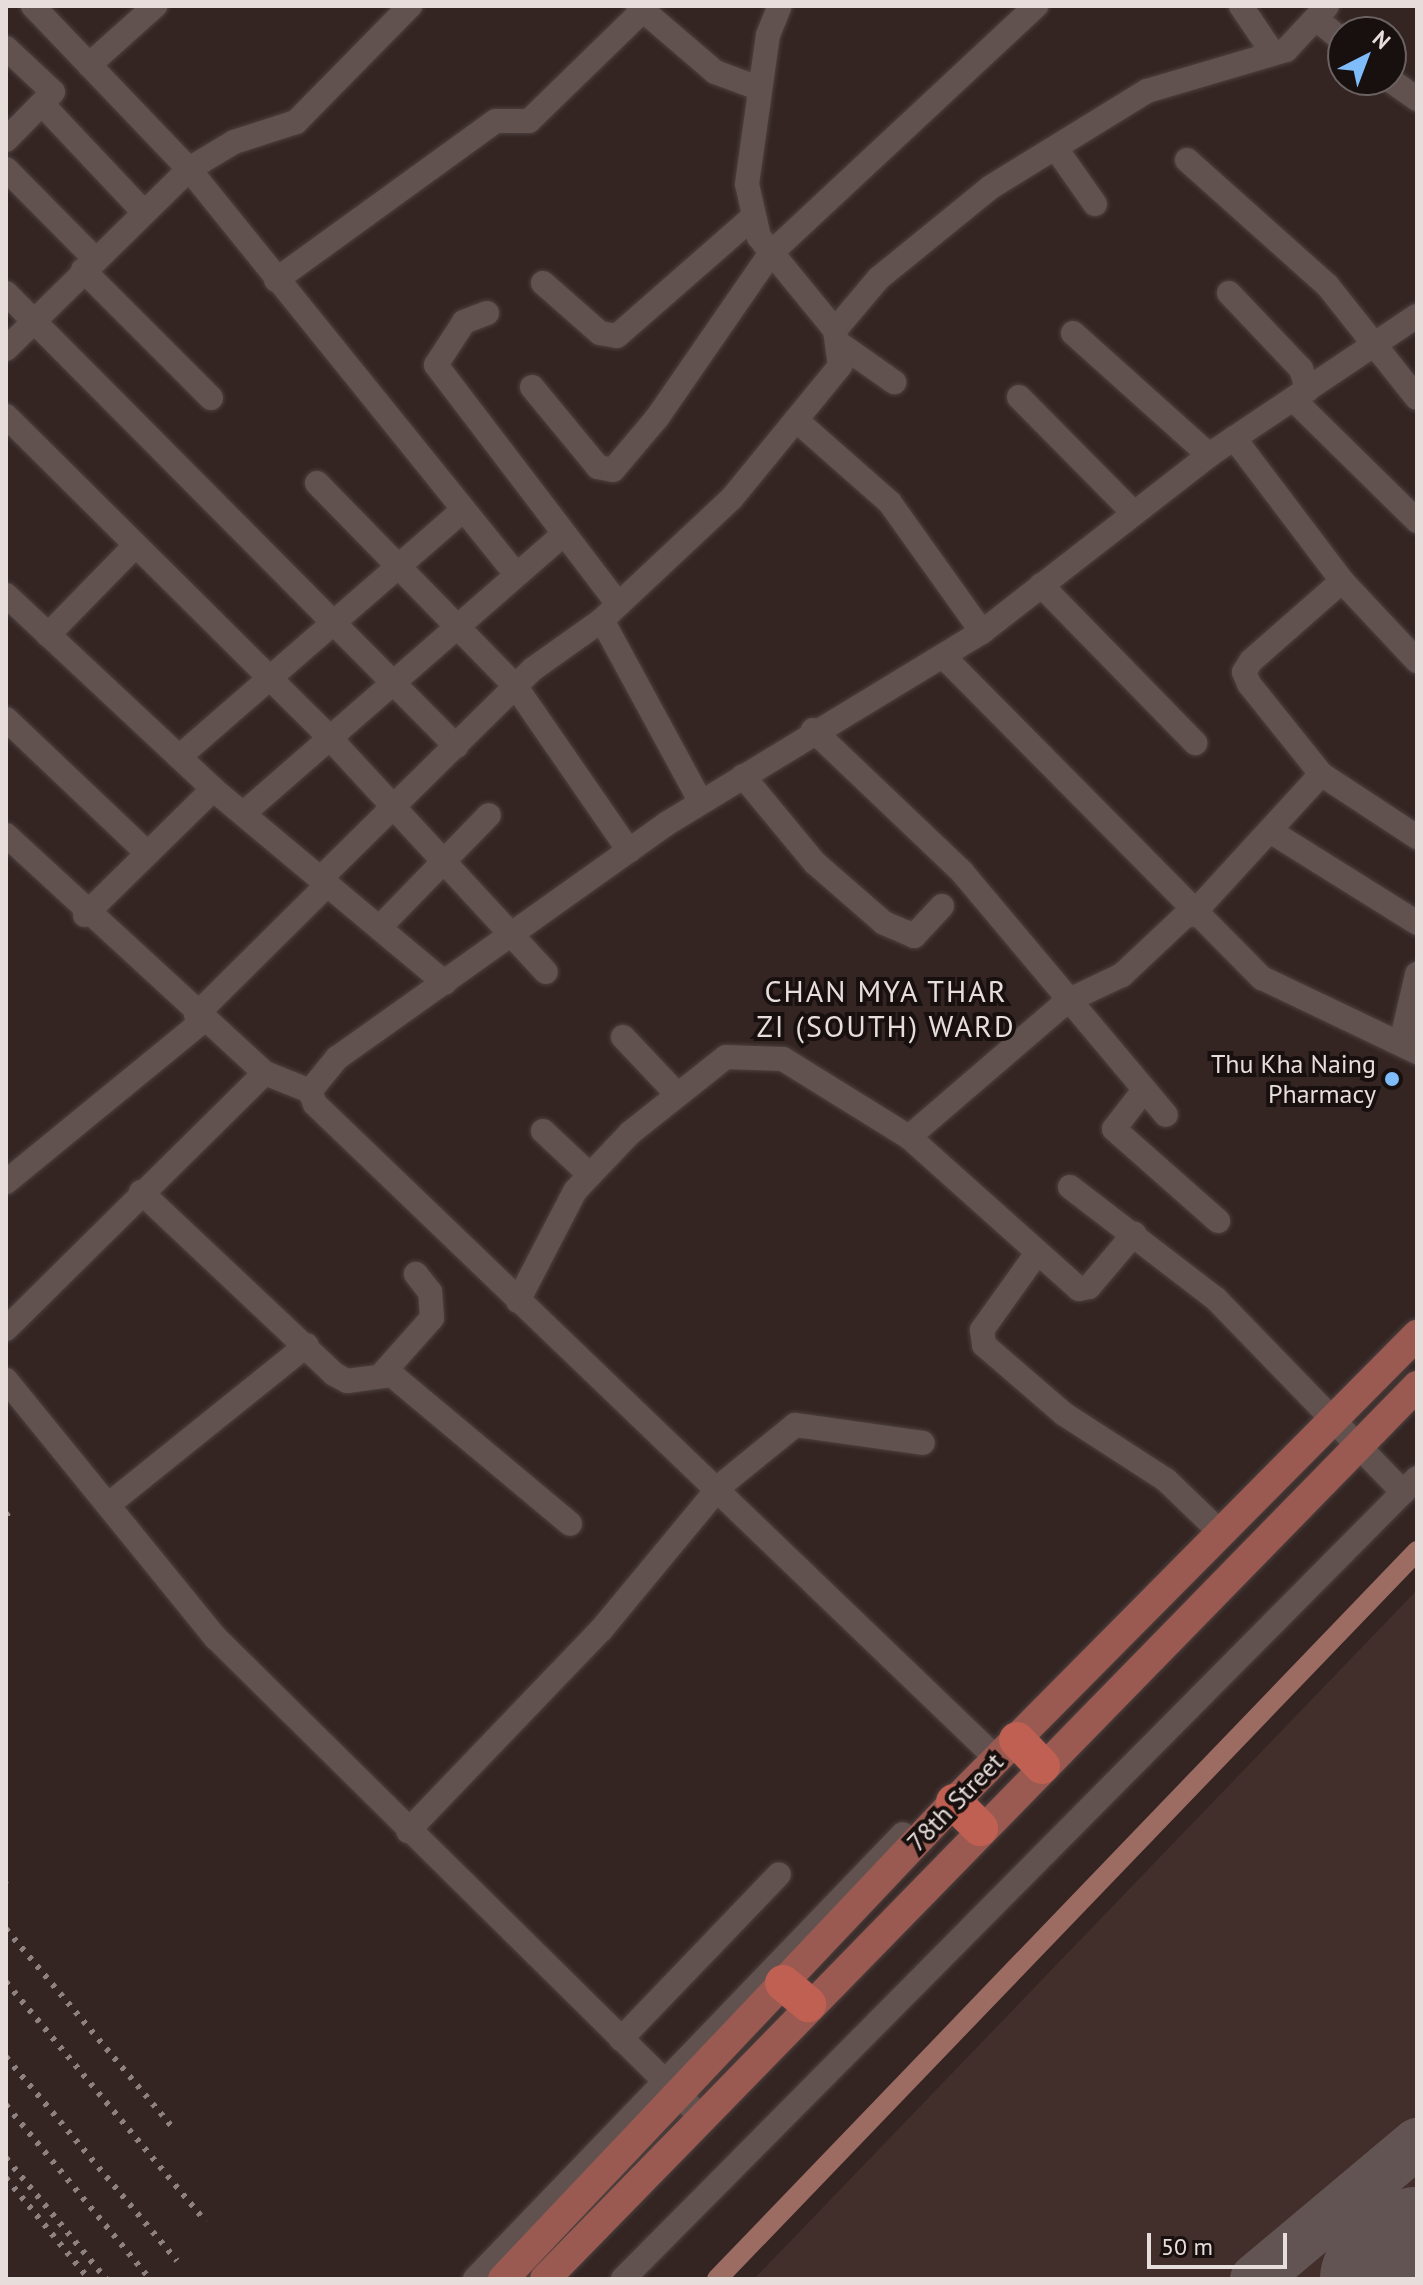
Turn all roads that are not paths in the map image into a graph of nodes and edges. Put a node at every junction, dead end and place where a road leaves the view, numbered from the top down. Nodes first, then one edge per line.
1 (33, 6) edge
2 (155, 6) edge
3 (410, 6) edge
4 (780, 6) edge
5 (1036, 6) edge
6 (1241, 6) edge
7 (640, 8) edge
8 (1321, 12) edge
9 (6, 48) edge
10 (1270, 49) junction
11 (89, 65) junction
12 (758, 88) junction
13 (42, 104) junction
14 (6, 140) edge
15 (1057, 150) junction
16 (1187, 160) dead end
17 (6, 169) edge
18 (189, 169) junction
19 (1095, 204) dead end
20 (143, 211) junction
21 (754, 216) junction
22 (770, 254) junction
23 (88, 264) junction
24 (276, 280) junction
25 (543, 283) dead end
26 (6, 293) edge
27 (1229, 293) dead end
28 (487, 313) dead end
29 (1417, 316) edge
30 (35, 321) junction
31 (1073, 333) dead end
32 (836, 336) junction
33 (6, 349) edge
34 (1376, 349) junction
35 (894, 382) dead end
36 (532, 387) dead end
37 (1301, 394) junction
38 (1019, 397) dead end
39 (211, 398) dead end
40 (1417, 398) edge
41 (6, 416) edge
42 (796, 420) junction
43 (1234, 438) junction
44 (1209, 455) junction
45 (317, 483) dead end
46 (463, 510) junction
47 (1132, 511) junction
48 (1417, 521) edge
49 (561, 536) junction
50 (135, 546) junction
51 (399, 566) junction
52 (515, 573) junction
53 (1342, 581) junction
54 (1041, 585) junction
55 (6, 595) edge
56 (610, 612) junction
57 (330, 620) junction
58 (454, 625) junction
59 (982, 632) junction
60 (48, 635) junction
61 (944, 657) junction
62 (1417, 661) edge
63 (267, 677) junction
64 (394, 680) junction
65 (516, 687) junction
66 (6, 719) edge
67 (813, 730) junction
68 (328, 736) junction
69 (1195, 743) dead end
70 (456, 746) junction
71 (179, 757) junction
72 (1321, 774) junction
73 (743, 776) junction
74 (213, 789) junction
75 (701, 802) junction
76 (390, 804) junction
77 (244, 813) junction
78 (489, 815) dead end
79 (1270, 831) junction
80 (6, 835) edge
81 (1417, 837) edge
82 (629, 851) junction
83 (147, 853) junction
84 (445, 863) junction
85 (324, 882) junction
86 (942, 906) dead end
87 (1191, 913) junction
88 (85, 915) junction
89 (1417, 923) edge
90 (380, 927) junction
91 (512, 934) junction
92 (546, 972) dead end
93 (1417, 974) edge
94 (445, 983) junction
95 (1067, 1001) junction
96 (199, 1018) junction
97 (623, 1037) dead end
98 (1409, 1048) edge
99 (265, 1073) junction
100 (1144, 1090) junction
101 (310, 1091) junction
102 (676, 1093) junction
103 (1166, 1115) dead end
104 (543, 1131) dead end
105 (909, 1137) junction
106 (590, 1175) junction
107 (6, 1182) edge
108 (1070, 1187) dead end
109 (141, 1192) junction
110 (1218, 1221) dead end
111 (1134, 1234) junction
112 (1037, 1253) junction
113 (416, 1274) dead end
114 (518, 1301) junction
115 (6, 1329) edge
116 (1417, 1335) edge
117 (307, 1345) junction
118 (384, 1372) junction
119 (6, 1380) edge
120 (1417, 1386) edge
121 (1333, 1419) junction
122 (923, 1443) dead end
123 (1358, 1445) junction
124 (1410, 1485) edge
125 (720, 1486) junction
126 (108, 1505) junction
127 (570, 1524) dead end
128 (1220, 1532) junction
129 (1000, 1749) junction
130 (1042, 1766) junction
131 (954, 1802) junction
132 (980, 1828) junction
133 (408, 1831) junction
134 (779, 1874) dead end
135 (795, 1993) junction
136 (621, 2039) junction
137 (671, 2087) junction
138 (700, 2116) junction
139 (475, 2279) edge
140 (503, 2279) edge
141 (545, 2279) edge
142 (623, 2279) edge

1 - 11 street
2 - 11 street
3 - 18 street
4 - 12 street
5 - 22 street
6 - 10 street
7 - 12 street
7 - 24 street
8 - 10 street
9 - 13 street
10 - 15 street
11 - 18 street
12 - 21 street
13 - 14 street
13 - 20 street
15 - 19 street
15 - 32 street
16 - 34 street
17 - 23 street
18 - 20 street
18 - 24 street
20 - 23 street
21 - 22 street
21 - 25 street
22 - 32 street
22 - 36 street
23 - 30 street
23 - 39 street
24 - 46 street
26 - 30 street
27 - 37 street
28 - 49 street
29 - 34 street
30 - 33 street
30 - 57 street
31 - 44 street
32 - 35 street
32 - 42 street
34 - 37 street
34 - 40 street
37 - 43 street
37 - 48 street
38 - 47 street
41 - 50 street
42 - 56 street
42 - 59 street
43 - 44 street
43 - 53 street
44 - 47 street
45 - 51 street
46 - 51 street
46 - 52 street
47 - 54 street
49 - 52 street
49 - 56 street
50 - 60 street
50 - 63 street
51 - 57 street
51 - 58 street
52 - 58 street
53 - 62 street
53 - 72 street
54 - 59 street
54 - 69 street
55 - 60 street
56 - 65 street
56 - 75 street
57 - 63 street
57 - 64 street
58 - 64 street
58 - 65 street
59 - 61 street
60 - 71 street
61 - 67 street
61 - 87 street
63 - 68 street
63 - 71 street
64 - 68 street
64 - 70 street
65 - 70 street
65 - 82 street
66 - 83 street
67 - 73 street
67 - 95 street
68 - 76 street
68 - 77 street
70 - 76 street
71 - 74 street
72 - 79 street
72 - 81 street
73 - 75 street
73 - 86 street
74 - 77 street
74 - 83 street
75 - 82 street
76 - 84 street
76 - 85 street
77 - 85 street
78 - 84 street
79 - 87 street
79 - 89 street
80 - 88 street
82 - 91 street
83 - 88 street
84 - 90 street
84 - 91 street
85 - 90 street
85 - 96 street
87 - 95 street
87 - 98 street
88 - 96 street
90 - 94 street
91 - 92 street
91 - 94 street
93 - 98 street
94 - 101 street
95 - 100 street
95 - 105 street
96 - 99 street
96 - 107 street
97 - 102 street
99 - 101 street
99 - 109 street
100 - 103 street
100 - 110 street
101 - 114 street
102 - 105 street
102 - 106 street
104 - 106 street
105 - 112 street
106 - 114 street
108 - 111 street
109 - 115 street
109 - 117 street
111 - 112 street
111 - 121 street
112 - 128 street
113 - 118 street
114 - 125 street
116 - 121 main road, 78th Street
117 - 118 street
117 - 126 street
118 - 127 street
119 - 126 street
120 - 123 main road, 78th Street
121 - 123 street
121 - 128 main road, 78th Street
122 - 125 street
123 - 124 street
123 - 130 main road, 78th Street
124 - 142 street
125 - 129 street
125 - 133 street
126 - 133 street
128 - 129 main road, 78th Street
129 - 130 highway
129 - 131 main road, 78th Street
129 - 137 street
130 - 132 main road, 78th Street
131 - 132 highway
131 - 135 main road, 78th Street
132 - 135 main road, 78th Street
133 - 136 street
134 - 136 street
135 - 137 main road, 78th Street
135 - 138 main road, 78th Street
136 - 137 street
137 - 138 street
137 - 139 street
137 - 140 main road, 78th Street
138 - 141 main road, 78th Street

